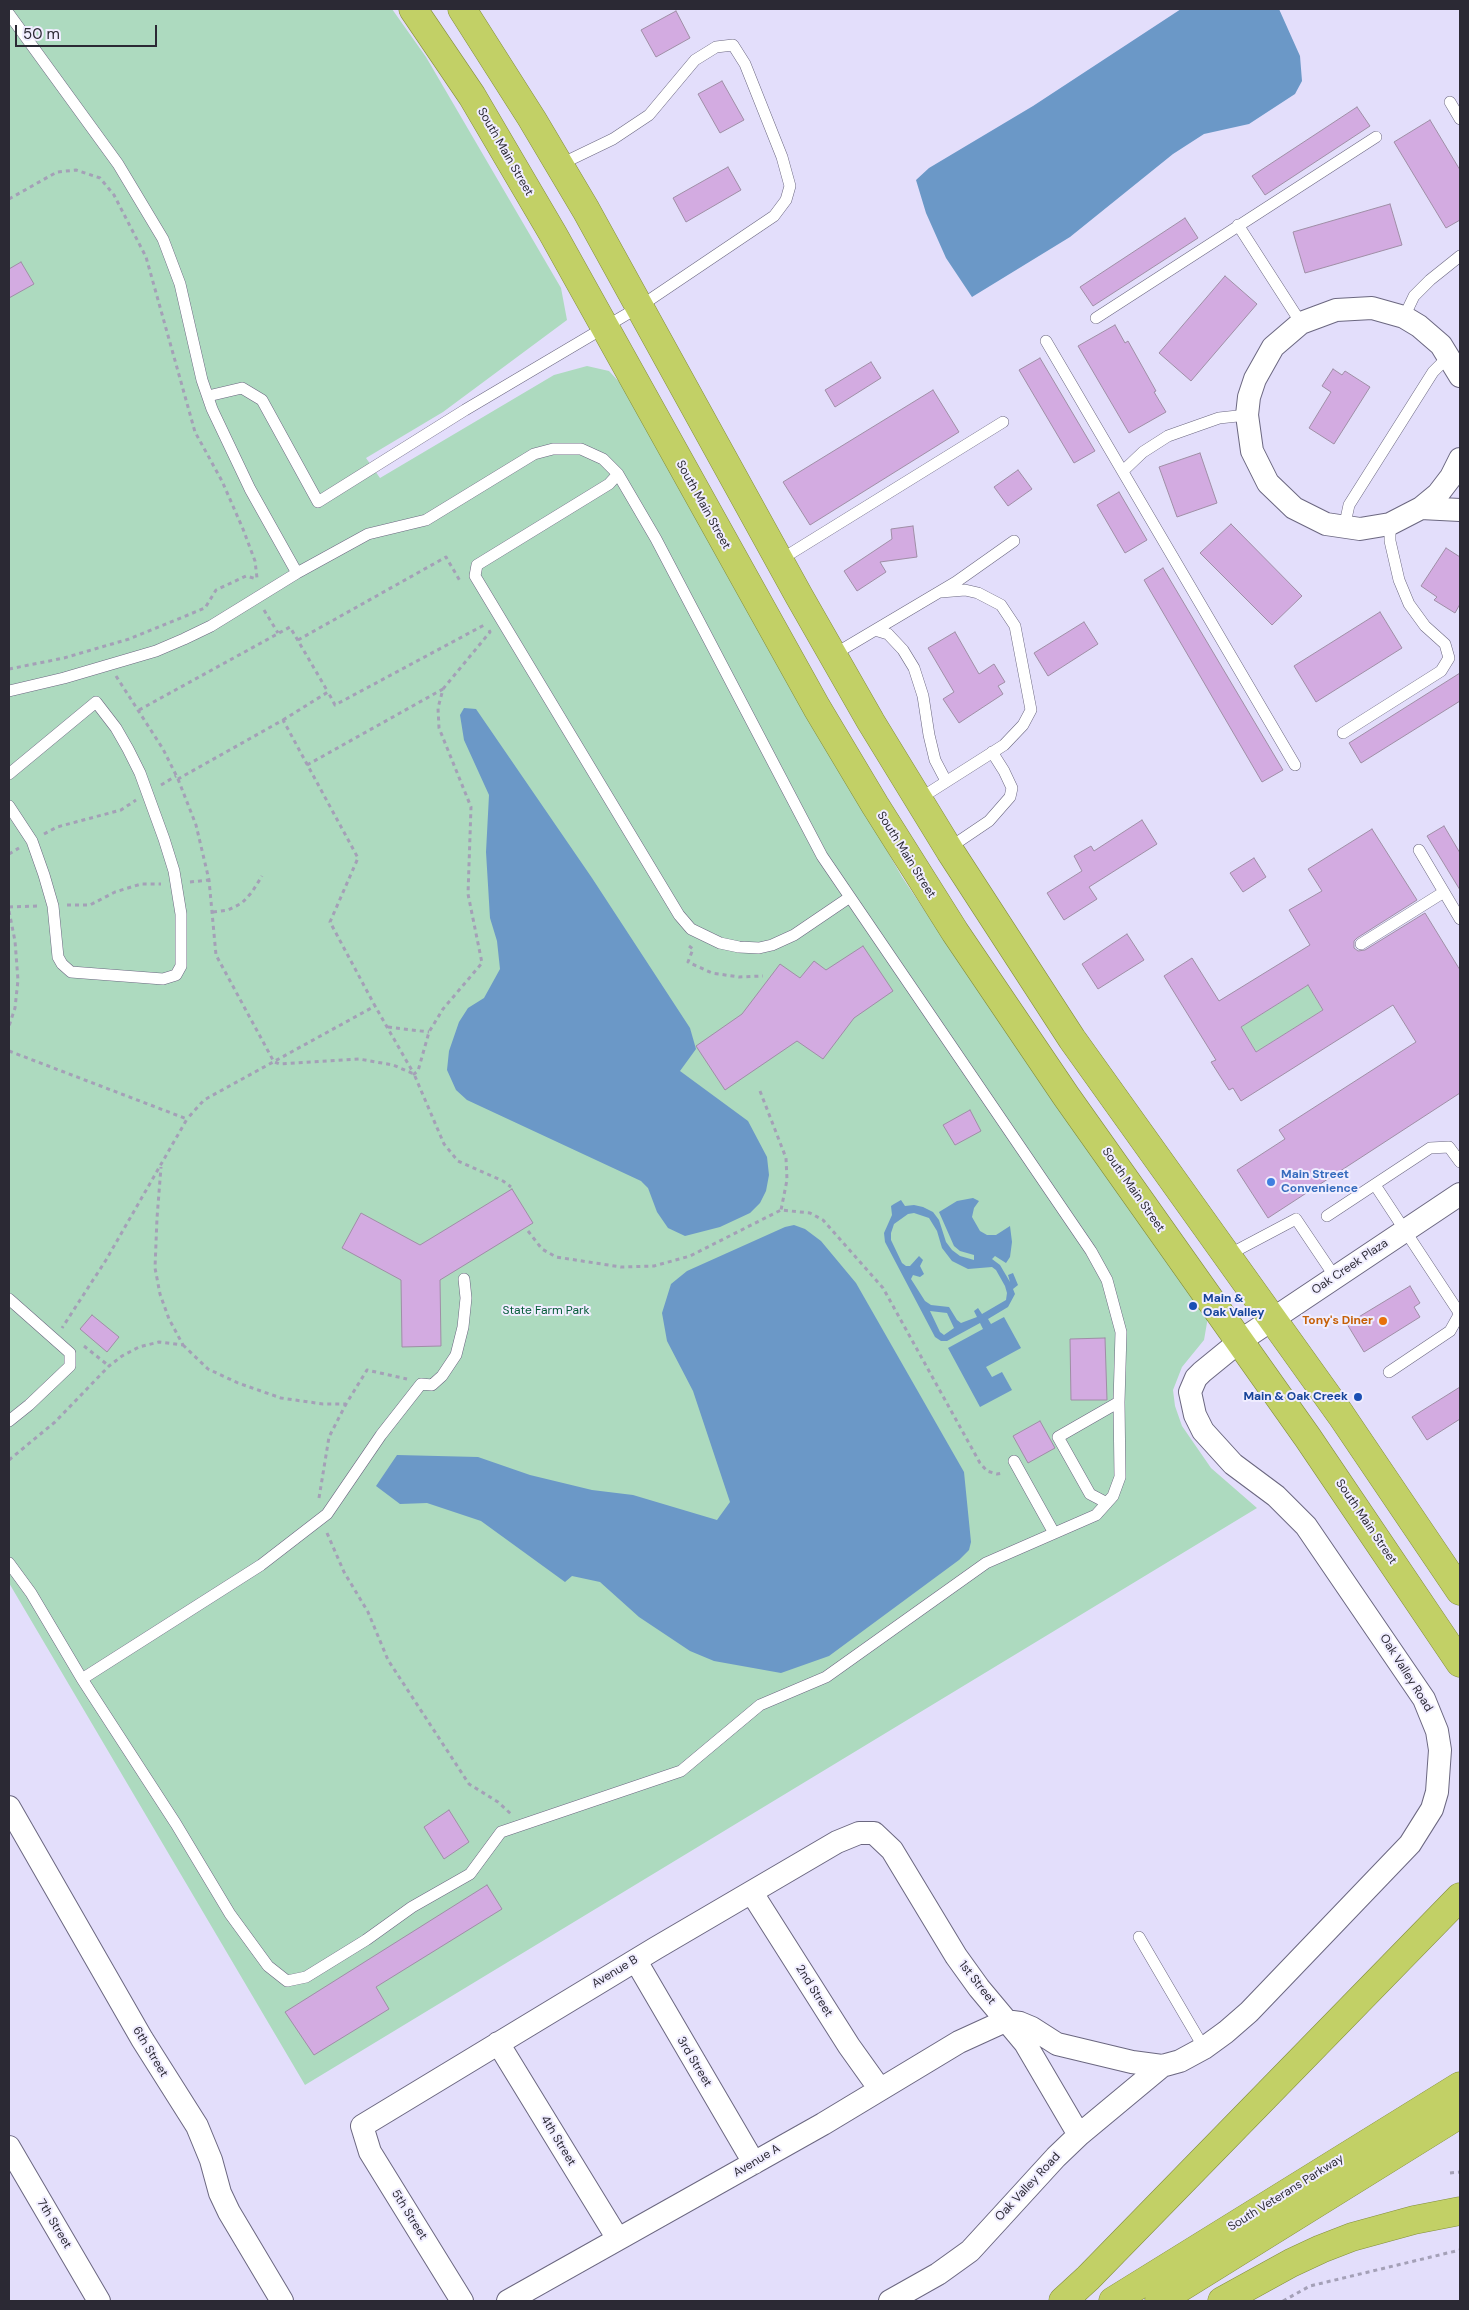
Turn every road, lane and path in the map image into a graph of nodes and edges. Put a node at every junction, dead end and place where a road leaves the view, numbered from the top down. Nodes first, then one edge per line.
1 (413, 9) edge
2 (462, 9) edge
3 (9, 14) edge
4 (1450, 102) dead end
5 (1460, 119) edge
6 (1376, 137) dead end
7 (559, 165) junction
8 (9, 199) edge
9 (1238, 225) junction
10 (1460, 256) edge
11 (639, 307) junction
12 (1404, 317) junction
13 (1096, 318) dead end
14 (1302, 323) junction
15 (605, 327) junction
16 (1046, 341) dead end
17 (1449, 356) junction
18 (1460, 376) edge
19 (208, 396) junction
20 (1247, 415) junction
21 (1003, 422) dead end
22 (1460, 459) edge
23 (1123, 471) junction
24 (618, 474) junction
25 (1421, 508) junction
26 (1460, 510) edge
27 (1390, 524) junction
28 (1344, 528) junction
29 (1014, 541) dead end
30 (780, 560) junction
31 (297, 573) junction
32 (257, 578) junction
33 (460, 582) dead end
34 (940, 592) junction
35 (261, 595) junction
36 (875, 630) junction
37 (278, 633) junction
38 (298, 640) junction
39 (833, 655) junction
40 (109, 665) junction
41 (9, 669) edge
42 (443, 689) junction
43 (9, 691) edge
44 (328, 692) junction
45 (139, 710) junction
46 (283, 720) junction
47 (1343, 733) dead end
48 (992, 752) junction
49 (307, 765) junction
50 (1295, 765) dead end
51 (9, 774) edge
52 (177, 778) junction
53 (946, 781) junction
54 (148, 793) junction
55 (919, 799) junction
56 (9, 806) edge
57 (32, 841) junction
58 (950, 850) junction
59 (1419, 850) dead end
60 (9, 854) edge
61 (918, 872) junction
62 (262, 876) dead end
63 (209, 880) junction
64 (176, 884) junction
65 (1444, 892) junction
66 (850, 897) junction
67 (53, 906) junction
68 (9, 907) edge
69 (9, 911) edge
70 (213, 912) junction
71 (1460, 919) edge
72 (1361, 944) dead end
73 (375, 1006) junction
74 (9, 1026) edge
75 (387, 1027) junction
76 (429, 1032) junction
77 (9, 1051) edge
78 (274, 1062) junction
79 (414, 1074) junction
80 (760, 1091) dead end
81 (187, 1119) junction
82 (1460, 1162) edge
83 (162, 1164) junction
84 (1375, 1185) junction
85 (511, 1187) dead end
86 (1460, 1194) edge
87 (781, 1210) junction
88 (1327, 1216) dead end
89 (528, 1231) dead end
90 (1405, 1231) junction
91 (1228, 1255) junction
92 (1335, 1277) junction
93 (464, 1279) dead end
94 (9, 1299) edge
95 (1273, 1318) junction
96 (62, 1328) dead end
97 (1240, 1341) junction
98 (183, 1345) junction
99 (1389, 1372) dead end
100 (421, 1384) junction
101 (1119, 1402) junction
102 (346, 1404) junction
103 (9, 1421) edge
104 (9, 1460) edge
105 (1017, 1465) joint
106 (1107, 1503) junction
107 (320, 1519) junction
108 (1054, 1533) junction
109 (9, 1563) edge
110 (1460, 1591) edge
111 (1460, 1663) edge
112 (82, 1679) junction
113 (9, 1807) edge
114 (522, 1824) junction
115 (874, 1833) joint
116 (752, 1893) junction
117 (1460, 1897) edge
118 (1138, 1936) dead end
119 (636, 1961) junction
120 (1005, 2021) junction
121 (498, 2043) junction
122 (1204, 2048) junction
123 (1162, 2066) junction
124 (1460, 2086) edge
125 (879, 2088) junction
126 (1460, 2114) edge
127 (362, 2126) joint
128 (1079, 2135) junction
129 (9, 2148) edge
130 (754, 2163) junction
131 (1460, 2172) edge
132 (1450, 2173) dead end
133 (1460, 2210) edge
134 (618, 2239) junction
135 (1460, 2250) edge
136 (100, 2301) edge
137 (282, 2301) edge
138 (462, 2301) edge
139 (508, 2301) edge
140 (890, 2301) edge
141 (1062, 2301) edge
142 (1113, 2301) edge
143 (1158, 2301) edge
144 (1222, 2301) edge
145 (1283, 2301) edge

1 - 15 highway, South Main Street
2 - 7 highway
3 - 19 lane
4 - 5 lane
6 - 9 lane
7 - 11 highway
7 - 11 lane
8 - 32 path
9 - 13 lane
9 - 14 lane
10 - 12 lane
11 - 15 lane
11 - 30 highway
12 - 14 street
12 - 17 street
14 - 20 street
15 - 19 lane
15 - 61 highway, South Main Street
16 - 23 lane
17 - 18 street
17 - 28 lane
19 - 31 lane
20 - 23 lane
20 - 28 street
21 - 30 lane
22 - 25 street
23 - 50 lane
24 - 31 lane
24 - 66 lane
24 - 66 lane
25 - 26 street
25 - 27 street
27 - 28 street
27 - 47 lane
29 - 34 lane
30 - 39 highway
31 - 35 lane
32 - 35 path
32 - 41 path
33 - 38 path
34 - 36 lane
34 - 48 lane
35 - 37 path
35 - 40 lane
36 - 39 lane
36 - 53 lane
37 - 38 path
37 - 45 path
38 - 44 path
39 - 55 highway
40 - 43 lane
40 - 45 path
42 - 44 path
42 - 49 path
42 - 76 path
44 - 46 path
45 - 52 path
46 - 49 path
46 - 52 path
48 - 53 lane
48 - 58 lane
49 - 73 path
51 - 54 lane
52 - 54 path
52 - 63 path
53 - 55 lane
54 - 57 path
54 - 64 lane
55 - 58 highway
56 - 57 lane
57 - 60 path
57 - 67 lane
58 - 61 highway
58 - 91 highway
59 - 65 lane
61 - 97 highway, South Main Street
62 - 70 path
63 - 64 path
63 - 70 path
64 - 67 path
64 - 67 lane
65 - 71 lane
65 - 72 lane
66 - 101 lane
67 - 68 path
69 - 74 path
70 - 78 path
73 - 75 path
73 - 78 path
75 - 76 path
75 - 79 path
76 - 79 path
77 - 81 path
78 - 79 path
78 - 81 path
79 - 85 path
80 - 87 path
81 - 83 path
82 - 84 lane
83 - 96 path
83 - 98 path
84 - 88 lane
84 - 90 lane
86 - 90 street, Oak Creek Plaza
87 - 89 path
87 - 105 path
90 - 92 street, Oak Creek Plaza
90 - 99 lane
91 - 92 lane
91 - 95 highway
92 - 95 street, Oak Creek Plaza
93 - 100 lane
94 - 103 lane
95 - 97 street, Oak Creek Plaza
95 - 110 highway
97 - 111 highway, South Main Street
97 - 122 street, Oak Valley Road
98 - 102 path
98 - 104 path
100 - 102 path
100 - 107 lane
101 - 106 lane
101 - 106 lane
102 - 107 path
105 - 108 lane
106 - 108 lane
107 - 112 lane
107 - 114 path
108 - 114 lane
109 - 112 lane
112 - 114 lane
113 - 137 street, 6th Street
115 - 116 street, Avenue B
115 - 120 street, 1st Street
116 - 119 street, Avenue B
116 - 125 street, 2nd Street
117 - 141 highway
118 - 122 lane
119 - 121 street, Avenue B
119 - 130 street, 3rd Street
120 - 123 street, Oak Valley Road
120 - 125 street, Avenue A
120 - 128 street, 1st Street
121 - 127 street, Avenue B
121 - 134 street, 4th Street
122 - 123 street, Oak Valley Road
123 - 128 street, Oak Valley Road
124 - 142 highway, South Veterans Parkway
125 - 130 street, Avenue A
126 - 143 highway, South Veterans Parkway
127 - 138 street, 5th Street
128 - 140 street, Oak Valley Road
129 - 136 street, 7th Street
130 - 134 street, Avenue A
131 - 132 path
133 - 144 highway
134 - 139 street, Avenue A
135 - 145 path

